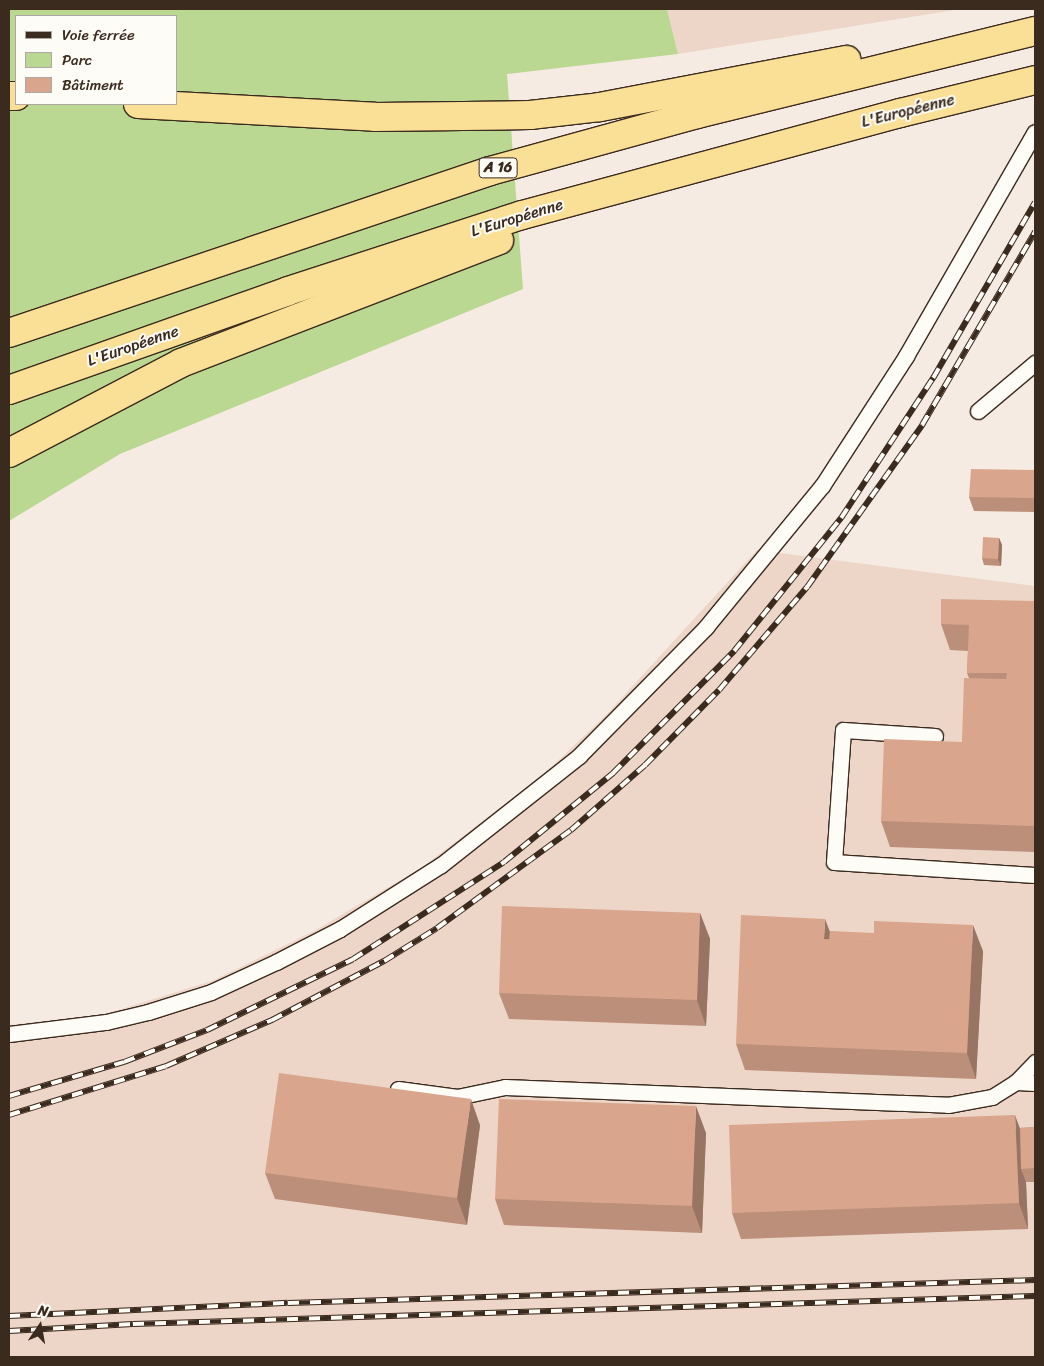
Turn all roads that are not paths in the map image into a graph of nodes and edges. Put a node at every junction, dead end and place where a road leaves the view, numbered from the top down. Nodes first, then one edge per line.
1 (1035, 31) edge
2 (997, 39) junction
3 (1035, 80) edge
4 (158, 105) edge
5 (1035, 132) edge
6 (620, 188) junction
7 (9, 333) edge
8 (1035, 363) edge
9 (9, 390) edge
10 (978, 411) dead end
11 (9, 453) edge
12 (935, 736) dead end
13 (1035, 875) edge
14 (9, 1034) edge
15 (1035, 1062) edge
16 (1016, 1082) junction
17 (1035, 1083) edge
18 (380, 1087) edge

1 - 2 highway, A 16
2 - 4 highway
2 - 7 highway, A 16
3 - 6 highway, L'Européenne
5 - 14 lane
6 - 9 highway, L'Européenne
6 - 11 highway
8 - 10 lane
12 - 13 lane
15 - 16 lane
16 - 17 lane
16 - 18 lane

